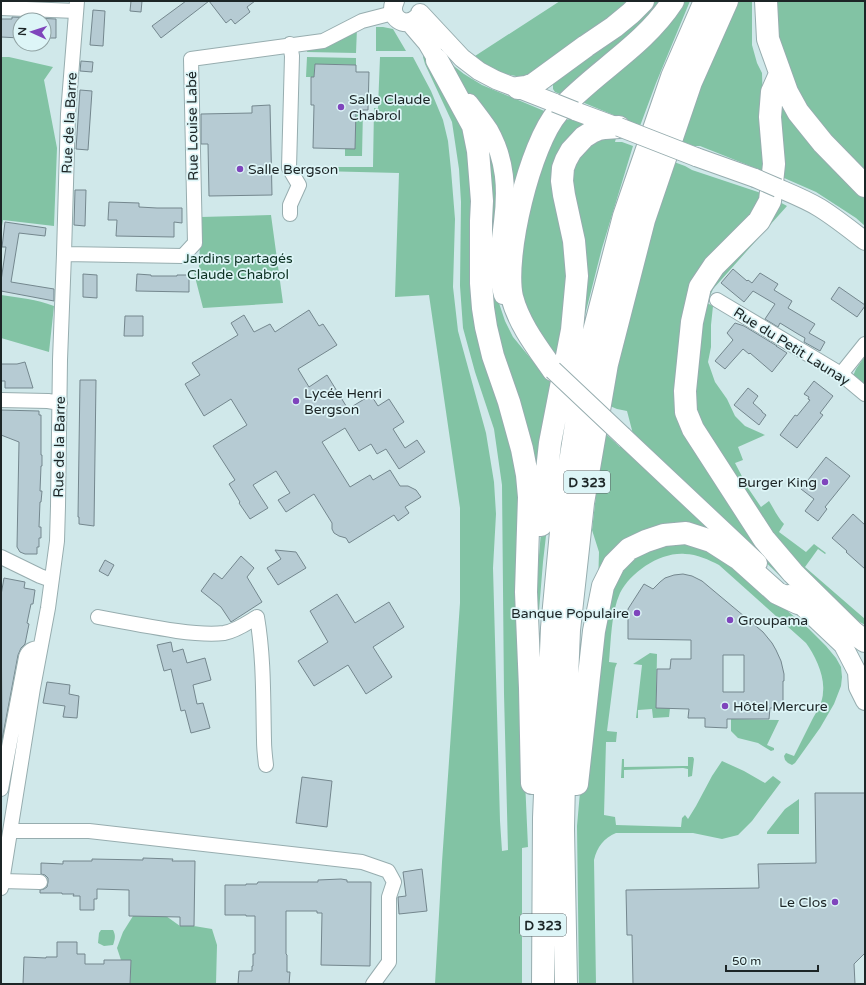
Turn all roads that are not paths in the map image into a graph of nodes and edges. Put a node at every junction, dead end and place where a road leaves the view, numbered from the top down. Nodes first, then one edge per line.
1 (643, 1) edge
2 (673, 1) edge
3 (705, 1) edge
4 (727, 1) edge
5 (766, 1) edge
6 (76, 6) edge
7 (394, 7) edge
8 (1, 8) edge
9 (416, 12) edge
10 (290, 44) junction
11 (437, 60) junction
12 (780, 74) junction
13 (518, 88) junction
14 (619, 127) junction
15 (865, 186) edge
16 (290, 214) dead end
17 (865, 242) edge
18 (64, 254) junction
19 (717, 300) dead end
20 (865, 344) edge
21 (553, 370) junction
22 (841, 374) junction
23 (865, 394) edge
24 (1, 400) edge
25 (60, 403) junction
26 (1, 557) edge
27 (51, 580) junction
28 (798, 603) junction
29 (98, 617) dead end
30 (528, 640) junction
31 (865, 641) edge
32 (40, 648) junction
33 (865, 656) edge
34 (857, 672) junction
35 (865, 701) edge
36 (266, 765) dead end
37 (3, 767) edge
38 (1, 789) edge
39 (10, 831) junction
40 (543, 867) junction
41 (40, 882) dead end
42 (2, 885) edge
43 (566, 944) junction
44 (373, 984) edge
45 (543, 984) edge
46 (566, 984) edge

1 - 13 highway
2 - 21 highway
3 - 40 highway, D 323
4 - 43 highway, D 323
5 - 12 highway
6 - 8 street
6 - 18 street, Rue de la Barre
7 - 9 street
7 - 10 street, Rue Louise Labé
9 - 11 street
9 - 13 street
10 - 16 street
10 - 18 street, Rue Louise Labé
11 - 21 street
11 - 30 highway
12 - 15 highway
12 - 31 highway
13 - 14 street, bridge
14 - 17 street, bridge
14 - 30 highway
18 - 25 street, Rue de la Barre
19 - 22 street, Rue du Petit Launay
20 - 22 street
21 - 28 street, bridge
22 - 23 street, Rue du Petit Launay
24 - 25 street
25 - 27 street, Rue de la Barre
26 - 27 street
27 - 32 street, Rue de la Barre
28 - 34 street
28 - 43 highway
29 - 36 street
30 - 40 highway
32 - 37 street
32 - 39 street, Rue de la Barre
33 - 34 street
34 - 35 street
37 - 38 street
39 - 42 street, Rue de la Barre
39 - 44 street
40 - 45 highway, D 323
41 - 42 street
43 - 46 highway, D 323

